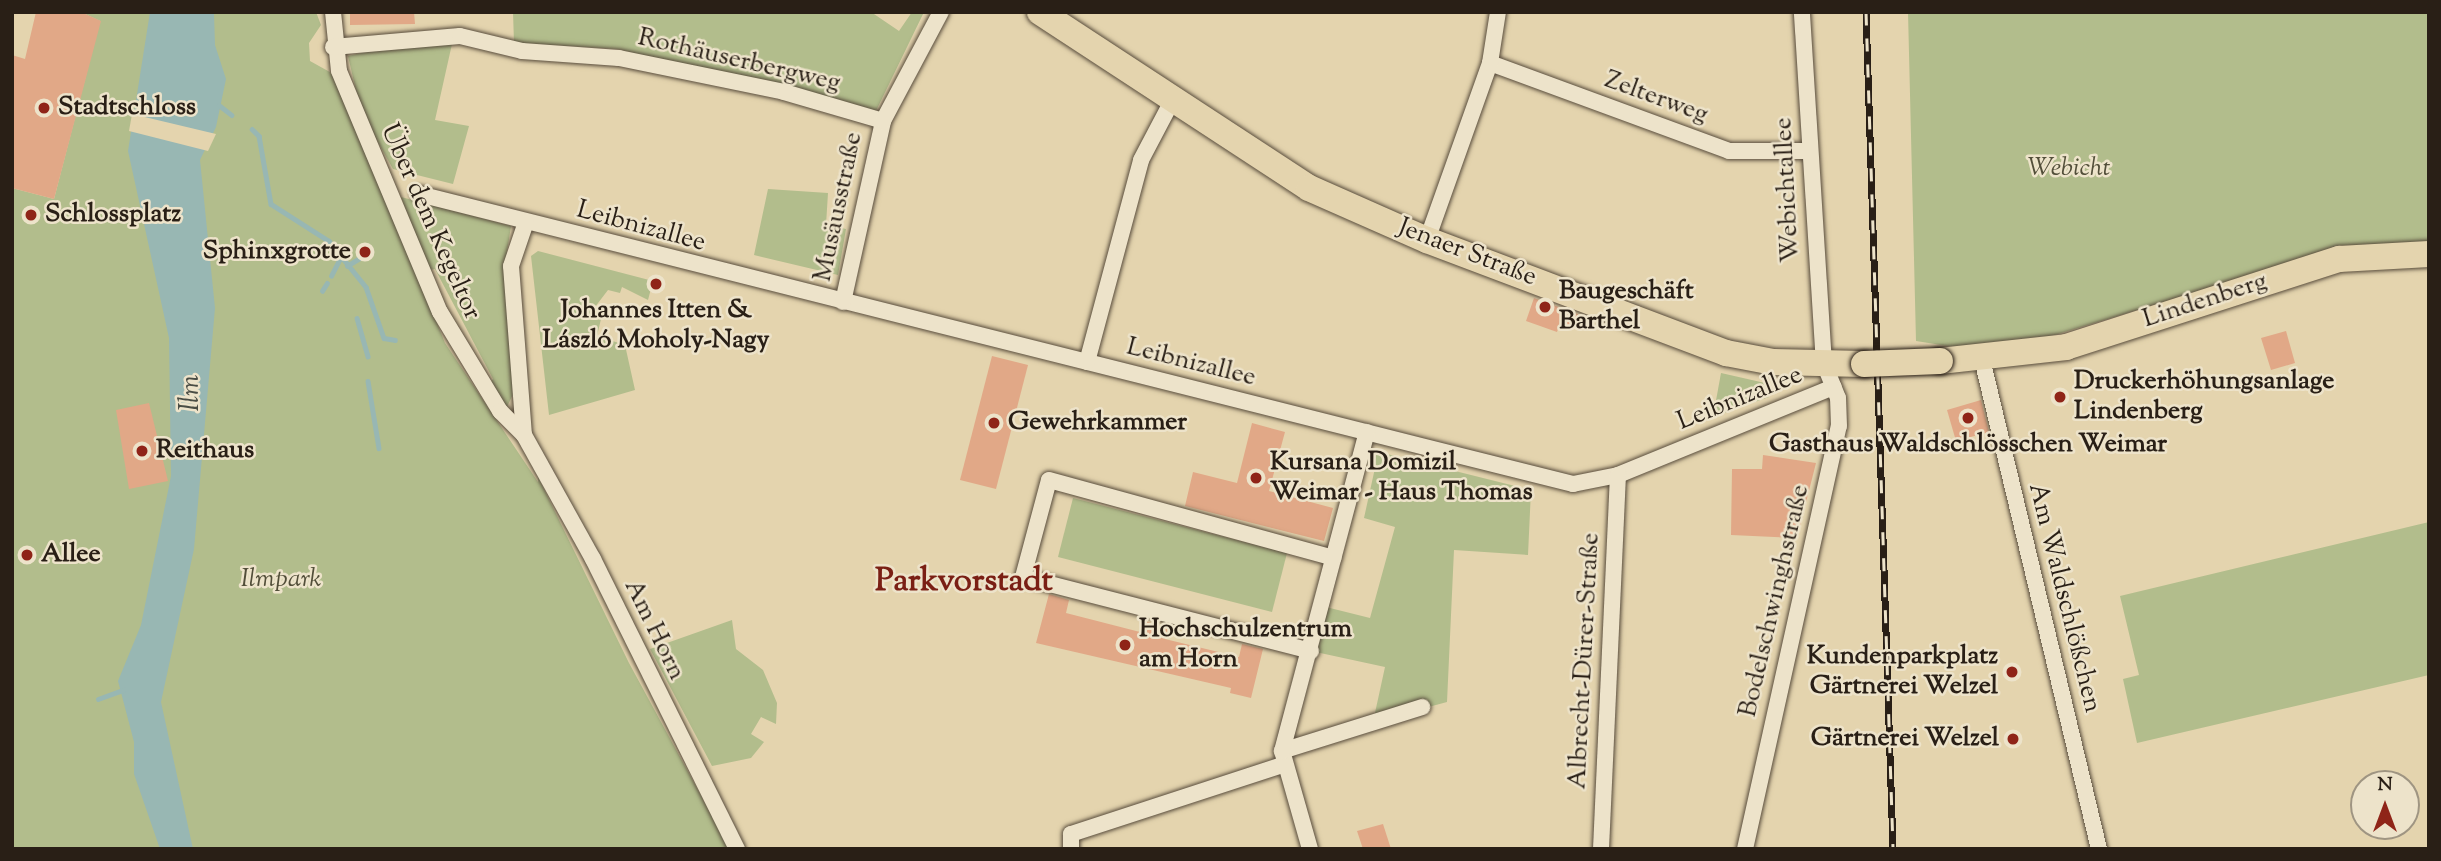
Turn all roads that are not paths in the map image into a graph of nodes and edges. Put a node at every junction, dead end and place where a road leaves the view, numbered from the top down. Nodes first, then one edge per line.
1 (333, 12) edge
2 (941, 12) edge
3 (1040, 12) edge
4 (1498, 12) edge
5 (1802, 12) edge
6 (1068, 20) edge
7 (332, 47) junction
8 (1490, 63) junction
9 (1173, 99) junction
10 (883, 121) junction
11 (1810, 151) junction
12 (419, 194) dead end
13 (526, 222) junction
14 (1427, 240) junction
15 (2429, 254) edge
16 (843, 302) junction
17 (1982, 359) junction
18 (1087, 362) junction
19 (1829, 376) junction
20 (1367, 432) junction
21 (524, 435) junction
22 (1618, 475) junction
23 (1334, 558) junction
24 (1311, 651) junction
25 (1422, 707) dead end
26 (1282, 758) junction
27 (1597, 847) edge
28 (737, 849) edge
29 (1071, 849) edge
30 (1310, 849) edge
31 (1745, 849) edge
32 (2099, 849) edge

1 - 7 street, Über dem Kegeltor
2 - 10 street, Musäusstraße
3 - 6 main road, Jenaer Straße
4 - 8 street
5 - 11 street, Webichtallee
6 - 9 main road, Jenaer Straße
7 - 10 street, Rothäuserbergweg
7 - 21 street, Über dem Kegeltor
8 - 11 street, Zelterweg
8 - 14 street
9 - 14 main road, Jenaer Straße
9 - 18 street
10 - 16 street, Musäusstraße
11 - 19 street, Webichtallee
12 - 13 street, Leibnizallee
13 - 16 street, Leibnizallee
13 - 21 street
14 - 19 main road, Jenaer Straße
15 - 17 main road, Lindenberg
16 - 18 street, Leibnizallee
17 - 19 main road, Jenaer Straße, bridge
17 - 32 street, Am Waldschlößchen
18 - 20 street, Leibnizallee
19 - 22 street, Leibnizallee
19 - 31 street, Bodelschwinghstraße
20 - 22 street, Leibnizallee
20 - 23 street
21 - 28 street, Am Horn
22 - 27 street, Albrecht-Dürer-Straße
23 - 24 street
23 - 24 street
24 - 26 street
25 - 26 street
26 - 29 street
26 - 30 street

